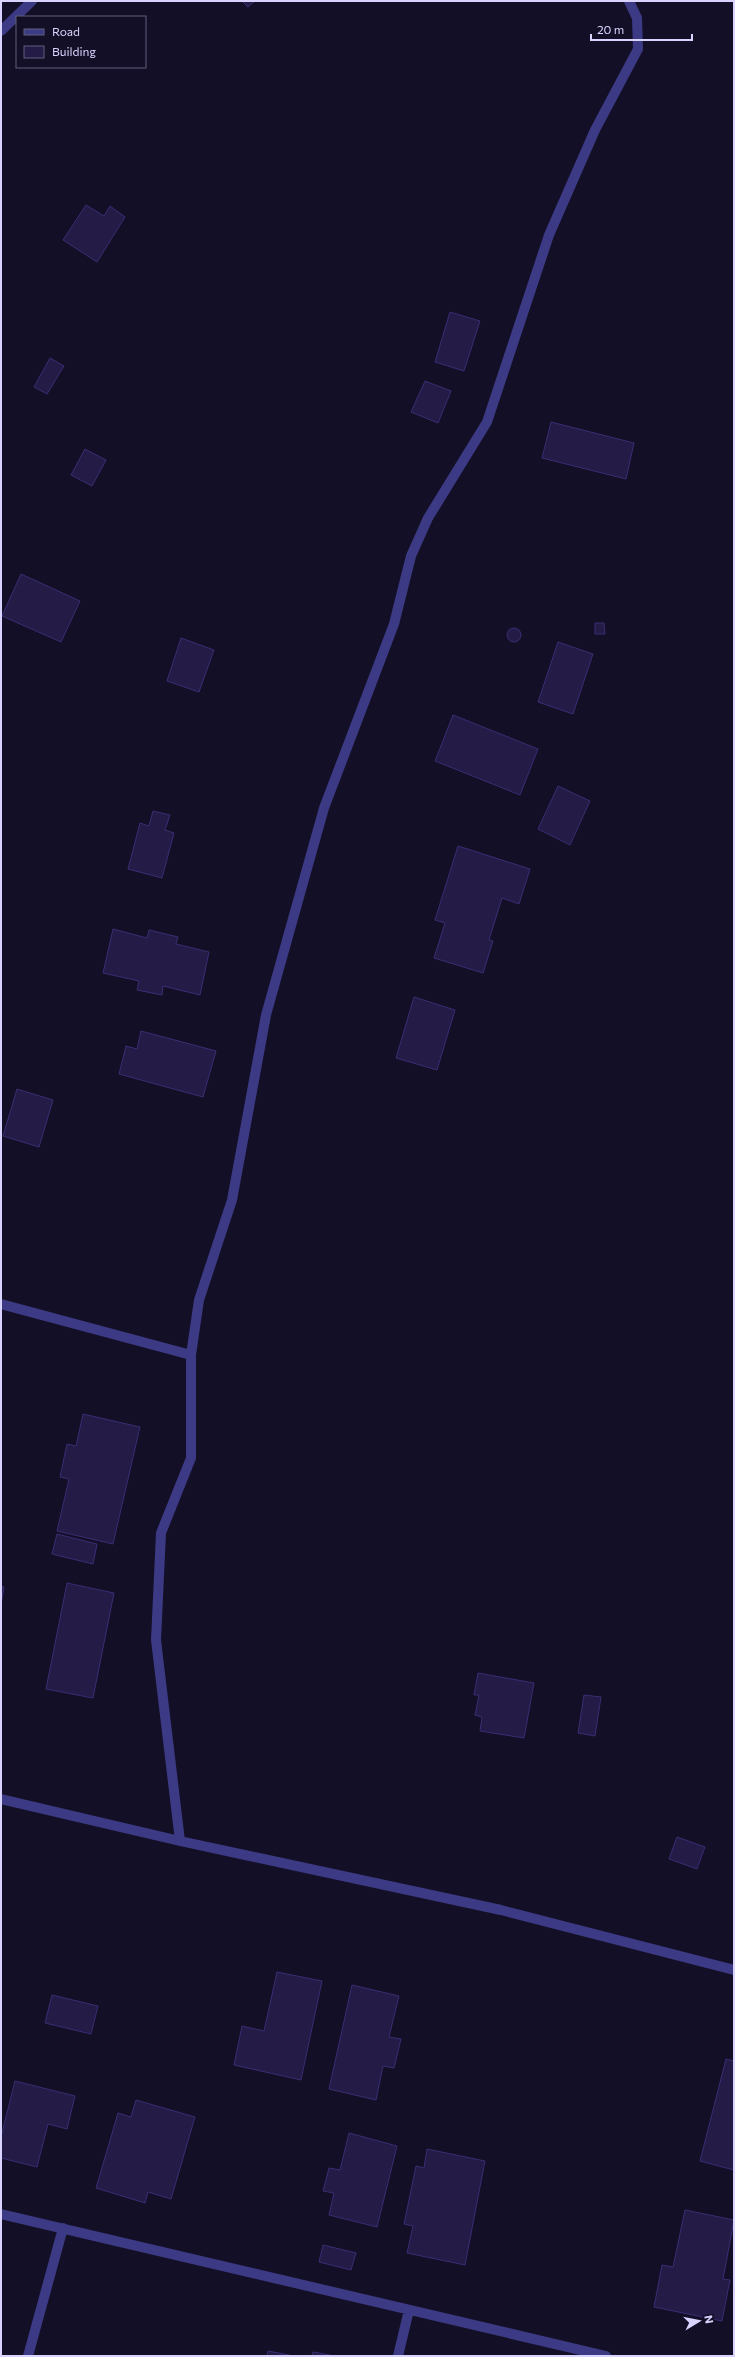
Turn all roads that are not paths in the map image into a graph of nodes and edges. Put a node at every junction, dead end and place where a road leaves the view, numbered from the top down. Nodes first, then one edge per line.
1 (32, 1) edge
2 (629, 1) edge
3 (16, 16) edge
4 (16, 16) edge
5 (1, 31) edge
6 (1, 1304) edge
7 (191, 1355) junction
8 (1, 1799) edge
9 (180, 1841) junction
10 (734, 1970) edge
11 (1, 2214) edge
12 (63, 2228) junction
13 (409, 2310) junction
14 (28, 2356) edge
15 (398, 2356) edge
16 (606, 2356) edge

1 - 4 street
2 - 7 street
3 - 5 street
6 - 7 street
7 - 9 street
8 - 9 street
9 - 10 street
11 - 12 street
12 - 13 street
12 - 14 street
13 - 15 street
13 - 16 street

